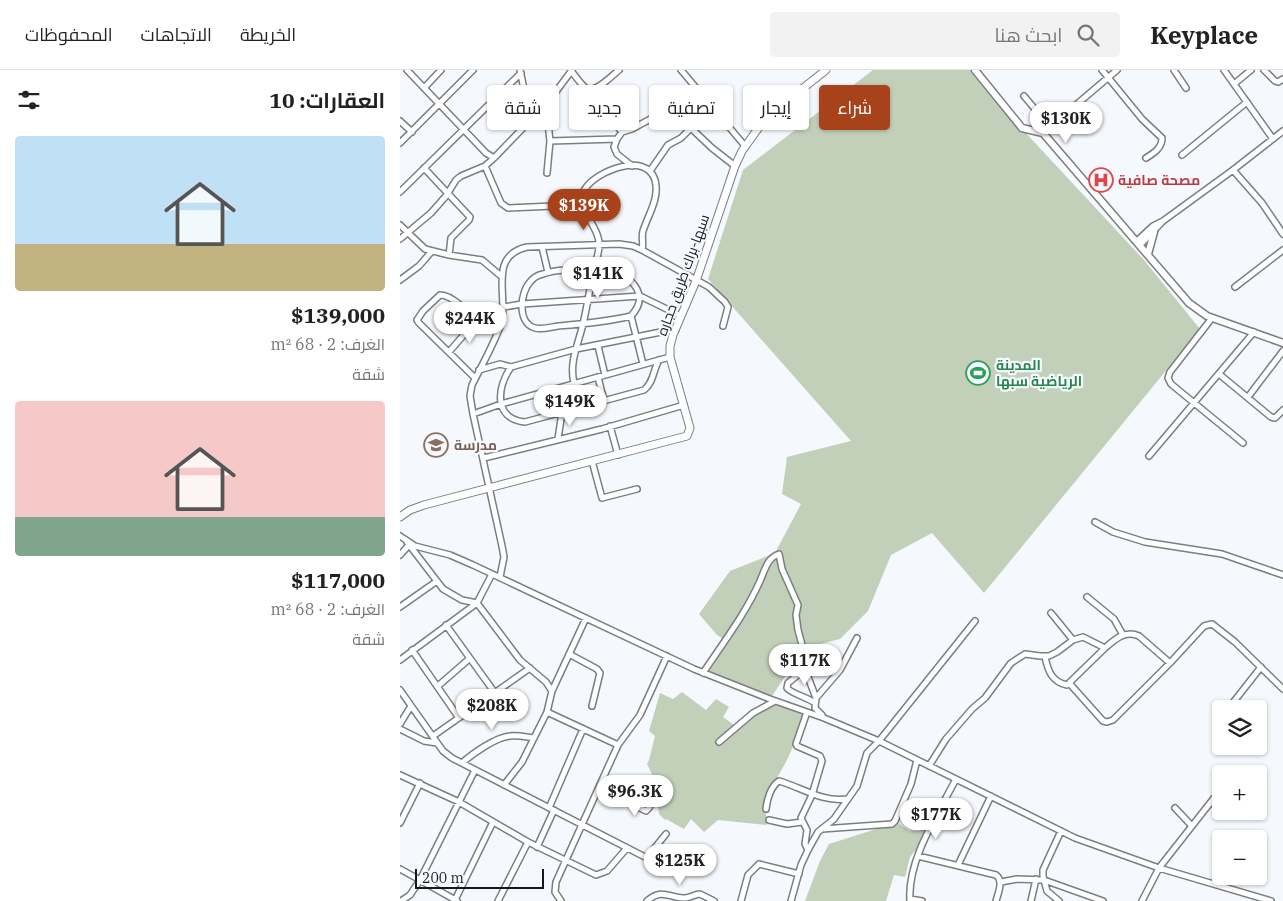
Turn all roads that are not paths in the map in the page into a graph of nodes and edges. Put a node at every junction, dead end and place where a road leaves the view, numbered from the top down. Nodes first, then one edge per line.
1 (407, 70) edge
2 (441, 70) edge
3 (473, 70) edge
4 (619, 70) edge
5 (681, 70) edge
6 (825, 70) edge
7 (975, 70) edge
8 (1102, 70) edge
9 (1117, 70) edge
10 (1174, 70) edge
11 (1224, 70) edge
12 (1251, 70) edge
13 (1264, 70) edge
14 (572, 71) edge
15 (521, 72) edge
16 (1108, 78) junction
17 (1283, 79) edge
18 (1234, 84) junction
19 (524, 85) edge
20 (584, 85) edge
21 (600, 85) edge
22 (424, 88) junction
23 (559, 88) edge
24 (1186, 88) dead end
25 (1024, 96) dead end
26 (1247, 102) junction
27 (440, 104) junction
28 (649, 120) edge
29 (400, 121) edge
30 (1050, 127) junction
31 (464, 130) junction
32 (521, 130) edge
33 (549, 130) edge
34 (689, 130) edge
35 (693, 130) edge
36 (1283, 131) edge
37 (412, 132) junction
38 (622, 132) joint
39 (1043, 133) junction
40 (617, 139) junction
41 (1273, 139) junction
42 (550, 141) junction
43 (400, 143) edge
44 (744, 146) junction
45 (1182, 155) dead end
46 (494, 158) junction
47 (1146, 158) dead end
48 (485, 166) junction
49 (632, 166) junction
50 (735, 166) junction
51 (424, 168) junction
52 (1234, 170) junction
53 (650, 171) junction
54 (547, 173) dead end
55 (400, 192) edge
56 (448, 193) junction
57 (583, 207) junction
58 (1163, 221) junction
59 (400, 225) edge
60 (1154, 232) junction
61 (408, 233) junction
62 (1283, 234) edge
63 (400, 238) edge
64 (1138, 243) junction
65 (600, 244) junction
66 (542, 246) junction
67 (642, 250) junction
68 (1283, 250) edge
69 (432, 251) junction
70 (1148, 254) junction
71 (449, 255) junction
72 (594, 270) junction
73 (548, 272) junction
74 (501, 276) junction
75 (400, 280) edge
76 (696, 281) junction
77 (1235, 287) dead end
78 (640, 296) junction
79 (587, 300) junction
80 (522, 304) junction
81 (504, 307) junction
82 (631, 316) junction
83 (681, 316) junction
84 (1212, 318) junction
85 (583, 324) junction
86 (723, 326) dead end
87 (676, 329) junction
88 (1254, 332) junction
89 (636, 338) junction
90 (1283, 342) edge
91 (598, 346) junction
92 (576, 350) junction
93 (1283, 351) edge
94 (449, 352) junction
95 (670, 357) junction
96 (659, 360) junction
97 (643, 364) junction
98 (511, 367) junction
99 (479, 370) junction
100 (1219, 374) junction
101 (605, 375) junction
102 (598, 377) junction
103 (475, 378) junction
104 (574, 384) junction
105 (560, 388) junction
106 (1248, 397) junction
107 (604, 401) junction
108 (1195, 403) junction
109 (501, 404) junction
110 (684, 406) junction
111 (1283, 410) edge
112 (564, 412) junction
113 (473, 414) junction
114 (610, 426) junction
115 (558, 439) junction
116 (1243, 442) dead end
117 (618, 455) junction
118 (1150, 456) dead end
119 (484, 458) junction
120 (592, 461) junction
121 (490, 488) junction
122 (637, 489) dead end
123 (400, 516) edge
124 (1096, 522) dead end
125 (400, 536) edge
126 (408, 544) junction
127 (400, 555) edge
128 (492, 574) junction
129 (1283, 575) edge
130 (500, 577) junction
131 (436, 581) junction
132 (1087, 597) dead end
133 (477, 604) junction
134 (400, 607) edge
135 (1051, 613) dead end
136 (586, 618) junction
137 (975, 621) dead end
138 (446, 625) junction
139 (1122, 635) junction
140 (857, 638) dead end
141 (1073, 640) junction
142 (1105, 648) junction
143 (412, 650) junction
144 (569, 654) junction
145 (667, 656) junction
146 (1045, 657) junction
147 (469, 659) junction
148 (400, 660) edge
149 (1170, 663) junction
150 (1261, 667) junction
151 (530, 668) junction
152 (806, 668) junction
153 (703, 673) junction
154 (1070, 684) junction
155 (438, 686) junction
156 (1283, 689) edge
157 (400, 690) edge
158 (552, 692) junction
159 (494, 693) junction
160 (815, 700) junction
161 (1235, 700) edge
162 (775, 701) junction
163 (411, 706) junction
164 (592, 706) dead end
165 (546, 712) junction
166 (807, 712) junction
167 (459, 718) junction
168 (824, 718) junction
169 (400, 724) edge
170 (400, 729) edge
171 (583, 729) junction
172 (433, 736) junction
173 (534, 738) junction
174 (879, 741) junction
175 (719, 742) dead end
176 (438, 743) junction
177 (618, 745) junction
178 (918, 760) junction
179 (462, 763) junction
180 (929, 766) junction
181 (475, 770) junction
182 (400, 774) edge
183 (956, 779) junction
184 (420, 783) junction
185 (504, 785) junction
186 (599, 788) junction
187 (656, 792) dead end
188 (812, 795) junction
189 (991, 796) junction
190 (847, 800) junction
191 (1212, 801) edge
192 (459, 802) junction
193 (766, 808) dead end
194 (1175, 808) dead end
195 (551, 809) junction
196 (769, 820) dead end
197 (493, 822) junction
198 (802, 822) junction
199 (400, 823) edge
200 (582, 824) junction
201 (1192, 826) junction
202 (822, 830) junction
203 (1061, 832) junction
204 (666, 834) dead end
205 (528, 842) junction
206 (537, 847) junction
207 (627, 848) junction
208 (808, 850) junction
209 (918, 856) junction
210 (566, 860) junction
211 (958, 865) junction
212 (1159, 868) junction
213 (400, 869) edge
214 (799, 874) junction
215 (1036, 879) junction
216 (420, 880) junction
217 (1044, 880) junction
218 (1001, 882) junction
219 (685, 899) edge
220 (456, 900) edge
221 (910, 900) edge
222 (401, 901) edge
223 (498, 901) edge
224 (562, 901) edge
225 (647, 901) edge
226 (714, 901) edge
227 (741, 901) edge
228 (791, 901) edge
229 (922, 901) edge
230 (996, 901) edge
231 (1031, 901) edge
232 (1059, 901) edge
233 (1103, 901) edge
234 (1142, 901) edge
235 (1271, 901) edge

1 - 22 street
2 - 22 street
3 - 27 street
4 - 21 street
5 - 44 street
6 - 44 main road, سبها-براك طريق حجاره
7 - 39 street
8 - 16 street
9 - 16 street
10 - 24 street
11 - 18 street
12 - 18 street
13 - 17 street
14 - 20 street
14 - 23 street
15 - 19 street
15 - 31 street
16 - 30 street
16 - 47 street
18 - 26 street
22 - 27 street
25 - 30 street
26 - 41 street
26 - 45 street
27 - 31 street
27 - 37 street
28 - 38 street
29 - 37 street
30 - 39 street
31 - 46 street
31 - 51 street
32 - 46 street
33 - 42 street
34 - 53 street
35 - 50 street
36 - 41 street
37 - 43 street
38 - 40 street
39 - 64 street
40 - 42 street
40 - 49 street
41 - 52 street
42 - 54 street
44 - 50 main road, سبها-براك طريق حجاره
46 - 48 street
48 - 56 street
48 - 57 street
49 - 53 street
49 - 57 street
50 - 76 main road, سبها-براك طريق حجاره
51 - 55 street
51 - 56 street
52 - 58 street
52 - 62 street
53 - 67 street
56 - 61 street
56 - 71 street
57 - 65 street
58 - 60 street
58 - 64 street
59 - 61 street
60 - 64 street
60 - 70 street
61 - 63 street
61 - 69 street
64 - 70 street
65 - 66 street
65 - 67 street
65 - 72 street
66 - 73 street
66 - 74 street
67 - 76 street
68 - 77 street
69 - 71 street
69 - 75 street
70 - 84 street
71 - 74 street
72 - 73 street
72 - 78 street
72 - 79 street
73 - 80 street
74 - 81 street
76 - 83 main road, سبها-براك طريق حجاره
76 - 86 street
78 - 79 street
78 - 82 street
78 - 83 street
79 - 80 street
79 - 85 street
80 - 81 street
80 - 85 street
81 - 99 street
82 - 85 street
82 - 89 street
83 - 87 main road, سبها-براك طريق حجاره
84 - 88 street
84 - 108 street
85 - 92 street
87 - 89 street
87 - 95 main road, سبها-براك طريق حجاره
88 - 90 street
88 - 100 street
89 - 91 street
89 - 97 street
91 - 92 street
91 - 101 street
92 - 98 street
92 - 104 street
93 - 106 street
94 - 94 street
94 - 103 street
95 - 96 street
95 - 110 main road, سبها-براك طريق حجاره
96 - 97 street
96 - 107 street
97 - 101 street
98 - 99 street
98 - 109 street
99 - 103 street
100 - 106 street
100 - 108 street
101 - 102 street
102 - 104 street
102 - 107 street
103 - 113 street
104 - 105 street
105 - 109 street
105 - 112 street
106 - 111 street
107 - 112 street
108 - 116 street
108 - 118 street
109 - 112 street
109 - 113 street
110 - 114 street
110 - 117 main road, سبها-براك طريق حجاره
112 - 115 street
113 - 119 street
114 - 115 street
114 - 117 street
115 - 119 street
117 - 120 main road, سبها-براك طريق حجاره
119 - 121 street
120 - 121 main road, سبها-براك طريق حجاره
120 - 122 street
121 - 123 main road, سبها-براك طريق حجاره
121 - 130 street
124 - 129 street
125 - 126 street
126 - 127 street
126 - 128 street
126 - 131 street
128 - 130 street
128 - 133 street
130 - 136 street
131 - 133 street
131 - 134 street
132 - 139 street
133 - 138 street
133 - 151 street
135 - 141 street
136 - 144 street
136 - 145 street
137 - 174 street
138 - 143 street
138 - 147 street
139 - 142 street
139 - 149 street
140 - 160 street
141 - 142 street
141 - 146 street
142 - 154 street
143 - 148 street
143 - 155 street
144 - 158 street
144 - 164 street
145 - 153 street
145 - 177 street
146 - 154 street
146 - 180 street
147 - 155 street
147 - 159 street
149 - 150 street
149 - 154 street
150 - 156 street
150 - 161 street
151 - 158 street
151 - 159 street
152 - 153 street
152 - 160 street
152 - 160 street
153 - 162 street
155 - 167 street
157 - 163 street
158 - 165 street
159 - 167 street
160 - 168 street
162 - 166 street
162 - 175 street
163 - 169 street
163 - 172 street
165 - 171 street
165 - 173 street
166 - 168 street
166 - 188 street
167 - 172 street
168 - 174 street
170 - 176 street
171 - 177 street
171 - 195 street
172 - 176 street
173 - 179 street
173 - 185 street
174 - 178 street
174 - 190 street
176 - 179 street
177 - 186 street
178 - 180 street
178 - 202 street
179 - 181 street
180 - 183 street
181 - 185 street
181 - 192 street
182 - 184 street
183 - 189 street
183 - 209 street
184 - 192 street
184 - 199 street
185 - 195 street
186 - 187 street
186 - 200 street
188 - 190 street
188 - 193 street
188 - 198 street
189 - 203 street
189 - 211 street
190 - 202 street
191 - 201 street
192 - 197 street
192 - 216 street
194 - 201 street
195 - 200 street
195 - 206 street
196 - 198 street
197 - 205 street
197 - 220 street
198 - 208 street
200 - 207 street
200 - 210 street
201 - 212 street
202 - 208 street
203 - 212 street
203 - 217 street
204 - 207 street
205 - 206 street
205 - 223 street
206 - 210 street
207 - 210 street
208 - 214 street
209 - 211 street
209 - 221 street
210 - 224 street
211 - 218 street
212 - 234 street
212 - 235 street
213 - 216 street
214 - 227 street
214 - 228 street
215 - 217 street
215 - 218 street
215 - 231 street
216 - 220 street
216 - 222 street
217 - 232 street
217 - 233 street
218 - 230 street
219 - 225 street
219 - 226 street
221 - 229 street

